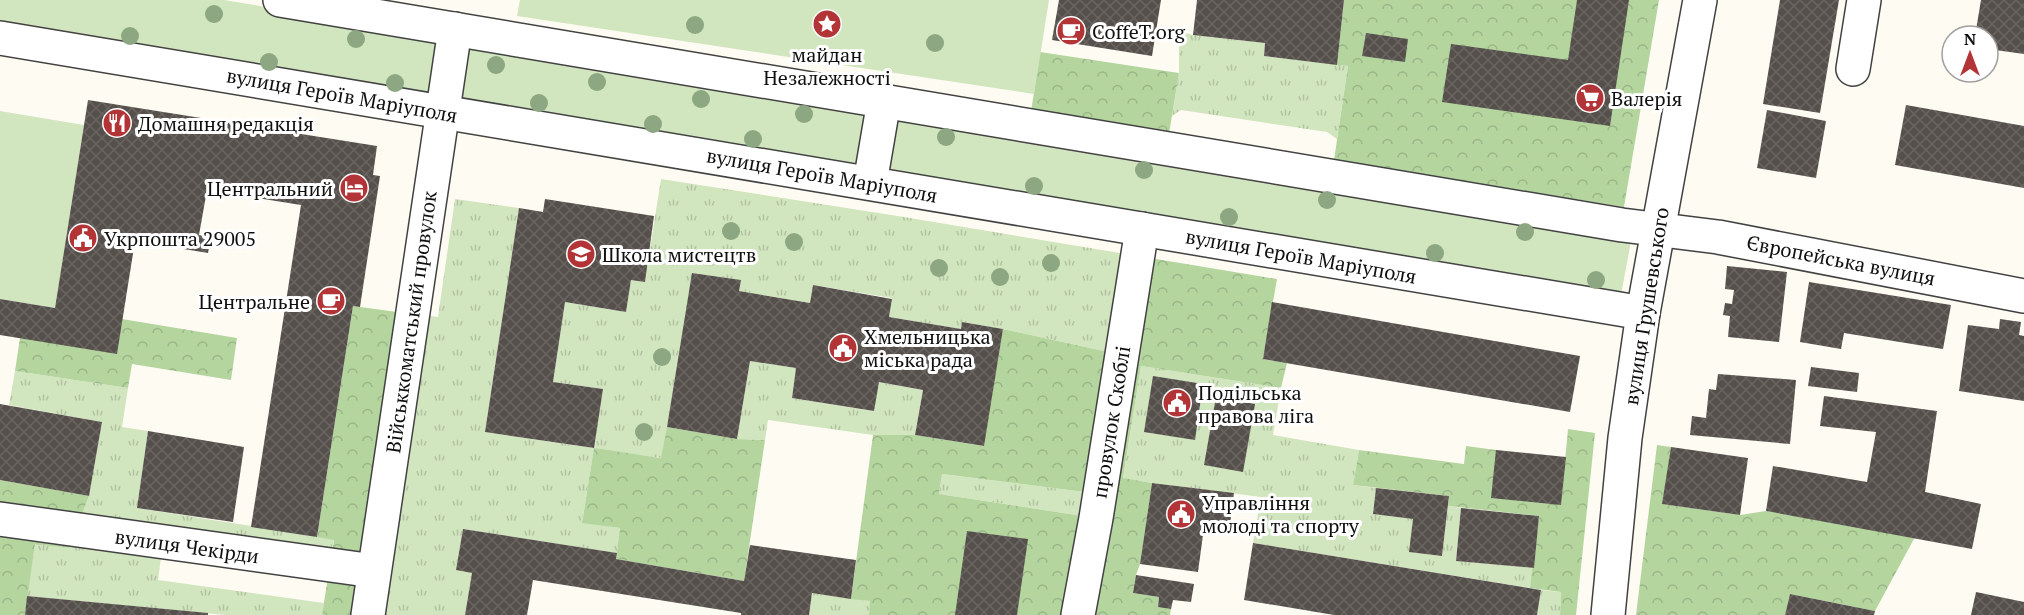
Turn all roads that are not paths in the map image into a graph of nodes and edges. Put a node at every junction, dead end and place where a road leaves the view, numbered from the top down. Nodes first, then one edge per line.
1 (280, 0) edge
2 (1700, 0) edge
3 (1864, 0) edge
4 (455, 29) junction
5 (0, 38) edge
6 (1853, 69) dead end
7 (884, 101) junction
8 (442, 112) junction
9 (870, 183) junction
10 (1142, 229) junction
11 (1658, 230) junction
12 (2024, 296) edge
13 (1643, 313) junction
14 (0, 519) edge
15 (374, 571) junction
16 (368, 615) edge
17 (1078, 615) edge
18 (1608, 615) edge

1 - 4 street
2 - 11 street, вулиця Грушевського
3 - 6 street
4 - 7 street
4 - 8 street, Військкоматський провулок
5 - 8 street, вулиця Героїв Маріуполя
7 - 9 street
7 - 11 street
8 - 9 street, вулиця Героїв Маріуполя
8 - 15 street, Військкоматський провулок
9 - 10 street, вулиця Героїв Маріуполя
10 - 13 street, вулиця Героїв Маріуполя
10 - 17 street, провулок Скоблі
11 - 12 street, Європейська вулиця
11 - 13 street, вулиця Грушевського
13 - 18 street, вулиця Грушевського
14 - 15 street, вулиця Чекірди
15 - 16 street, Військкоматський провулок

